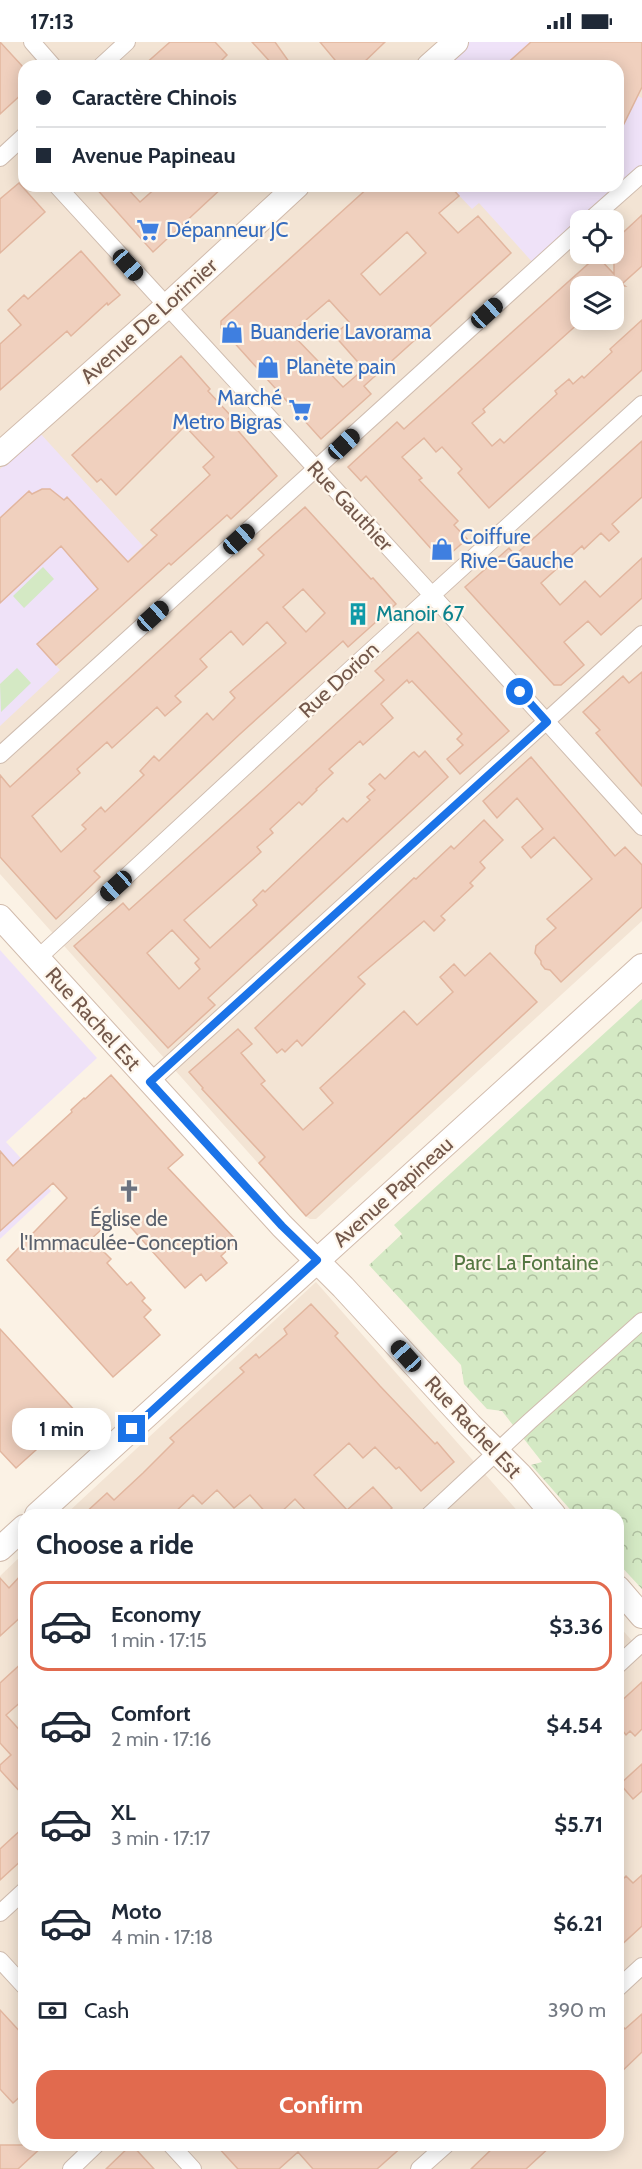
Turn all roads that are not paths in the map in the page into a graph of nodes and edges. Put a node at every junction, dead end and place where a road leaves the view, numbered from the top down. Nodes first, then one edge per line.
1 (32, 42) edge
2 (127, 42) edge
3 (456, 42) edge
4 (48, 60) edge
5 (107, 60) edge
6 (436, 60) edge
7 (18, 146) edge
8 (0, 158) edge
9 (642, 174) edge
10 (624, 190) edge
11 (62, 192) edge
12 (290, 192) edge
13 (622, 192) edge
14 (601, 210) edge
15 (570, 238) edge
16 (167, 306) junction
17 (642, 404) edge
18 (0, 454) edge
19 (315, 469) junction
20 (432, 595) junction
21 (642, 634) edge
22 (547, 722) junction
23 (0, 755) edge
24 (642, 827) edge
25 (0, 917) edge
26 (38, 958) junction
27 (642, 966) edge
28 (150, 1082) junction
29 (317, 1260) junction
30 (642, 1321) edge
31 (497, 1453) junction
32 (44, 1509) edge
33 (436, 1509) edge
34 (548, 1509) edge
35 (18, 1532) edge
36 (0, 1549) edge
37 (624, 1595) edge
38 (642, 1616) edge
39 (642, 1643) edge
40 (624, 1660) edge
41 (18, 1896) edge
42 (0, 1913) edge
43 (0, 1960) edge
44 (642, 1966) edge
45 (18, 1980) edge
46 (624, 1982) edge
47 (90, 2151) edge
48 (176, 2151) edge
49 (439, 2151) edge
50 (71, 2169) edge
51 (193, 2169) edge
52 (419, 2169) edge

1 - 4 street
2 - 5 street
3 - 6 main road
7 - 8 street
9 - 10 street
11 - 16 street, Rue Gauthier
12 - 16 main road, Avenue De Lorimier
13 - 14 street
15 - 19 street
16 - 18 main road, Avenue De Lorimier
16 - 19 street, Rue Gauthier
17 - 20 street, Rue Dorion
19 - 20 street, Rue Gauthier
19 - 23 street
20 - 22 street, Rue Gauthier
20 - 26 street, Rue Dorion
21 - 22 street
22 - 24 street, Rue Gauthier
22 - 28 street
25 - 26 main road, Rue Rachel Est
26 - 28 main road, Rue Rachel Est
27 - 29 main road, Avenue Papineau
28 - 29 main road, Rue Rachel Est
29 - 31 main road, Rue Rachel Est
29 - 32 main road, Avenue Papineau
30 - 31 street
31 - 33 street
31 - 34 main road, Rue Rachel Est
35 - 36 main road
37 - 38 main road
39 - 40 street
41 - 42 street
43 - 45 street
44 - 46 street
47 - 50 street
48 - 51 street
49 - 52 street

